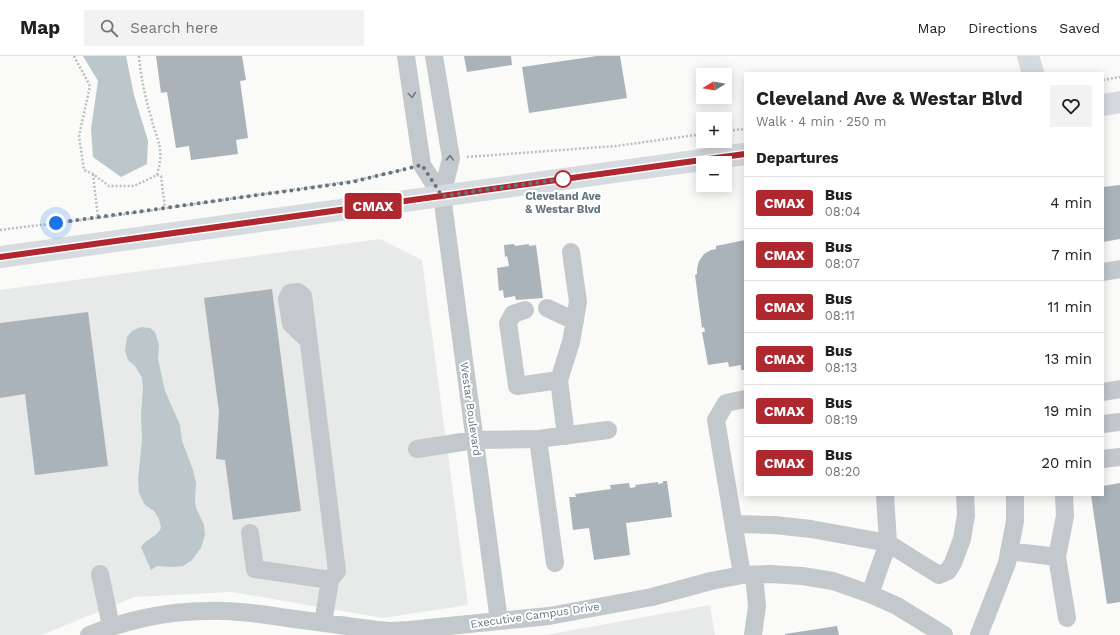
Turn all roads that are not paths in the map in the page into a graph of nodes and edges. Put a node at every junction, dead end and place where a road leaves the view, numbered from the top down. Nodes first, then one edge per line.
1 (406, 56) edge
2 (434, 56) edge
3 (1028, 56) edge
4 (1024, 72) edge
5 (1032, 72) edge
6 (1120, 102) edge
7 (1104, 104) edge
8 (744, 154) edge
9 (442, 196) junction
10 (571, 252) dead end
11 (0, 257) edge
12 (1120, 269) edge
13 (1104, 272) edge
14 (547, 308) dead end
15 (525, 310) dead end
16 (574, 321) junction
17 (309, 341) dead end
18 (559, 380) junction
19 (1120, 389) edge
20 (1104, 392) edge
21 (744, 399) edge
22 (1120, 422) edge
23 (1104, 424) edge
24 (608, 430) dead end
25 (566, 436) junction
26 (538, 439) junction
27 (475, 440) junction
28 (417, 449) dead end
29 (1120, 457) edge
30 (1104, 459) edge
31 (887, 496) edge
32 (965, 496) edge
33 (1015, 496) edge
34 (1064, 496) edge
35 (735, 524) junction
36 (250, 533) dead end
37 (888, 543) junction
38 (1009, 551) junction
39 (1057, 557) junction
40 (555, 563) dead end
41 (100, 574) dead end
42 (748, 575) junction
43 (330, 580) junction
44 (870, 594) junction
45 (1068, 618) dead end
46 (499, 622) junction
47 (323, 623) junction
48 (112, 626) junction
49 (89, 635) edge
50 (753, 635) edge
51 (944, 635) edge
52 (979, 635) edge

1 -> 9 street, Westar Boulevard
9 -> 2 street, Westar Boulevard
3 - 4 main road
3 - 5 main road
6 - 7 main road
8 - 9 main road
9 - 11 main road
9 - 27 street, Westar Boulevard
10 - 16 street
12 - 13 street
14 - 16 street
15 - 18 street
16 - 18 street
17 - 43 street
18 - 25 street
19 - 20 street
21 - 35 street
22 - 23 street
24 - 25 street
25 - 26 street
26 - 27 street
26 - 40 street
27 - 28 street
27 - 46 street, Westar Boulevard
29 - 30 street
31 - 37 street
32 - 37 street
33 - 38 street
34 - 39 street
35 - 37 street
35 - 42 street
36 - 43 street
37 - 44 street
38 - 39 street
38 - 52 street
39 - 45 street
41 - 48 street
42 - 44 street, Executive Campus Drive
42 - 46 street, Executive Campus Drive
42 - 50 street
43 - 47 street
44 - 51 street, Executive Campus Drive
46 - 47 street, Executive Campus Drive
47 - 48 street, Executive Campus Drive
48 - 49 street, Executive Campus Drive

